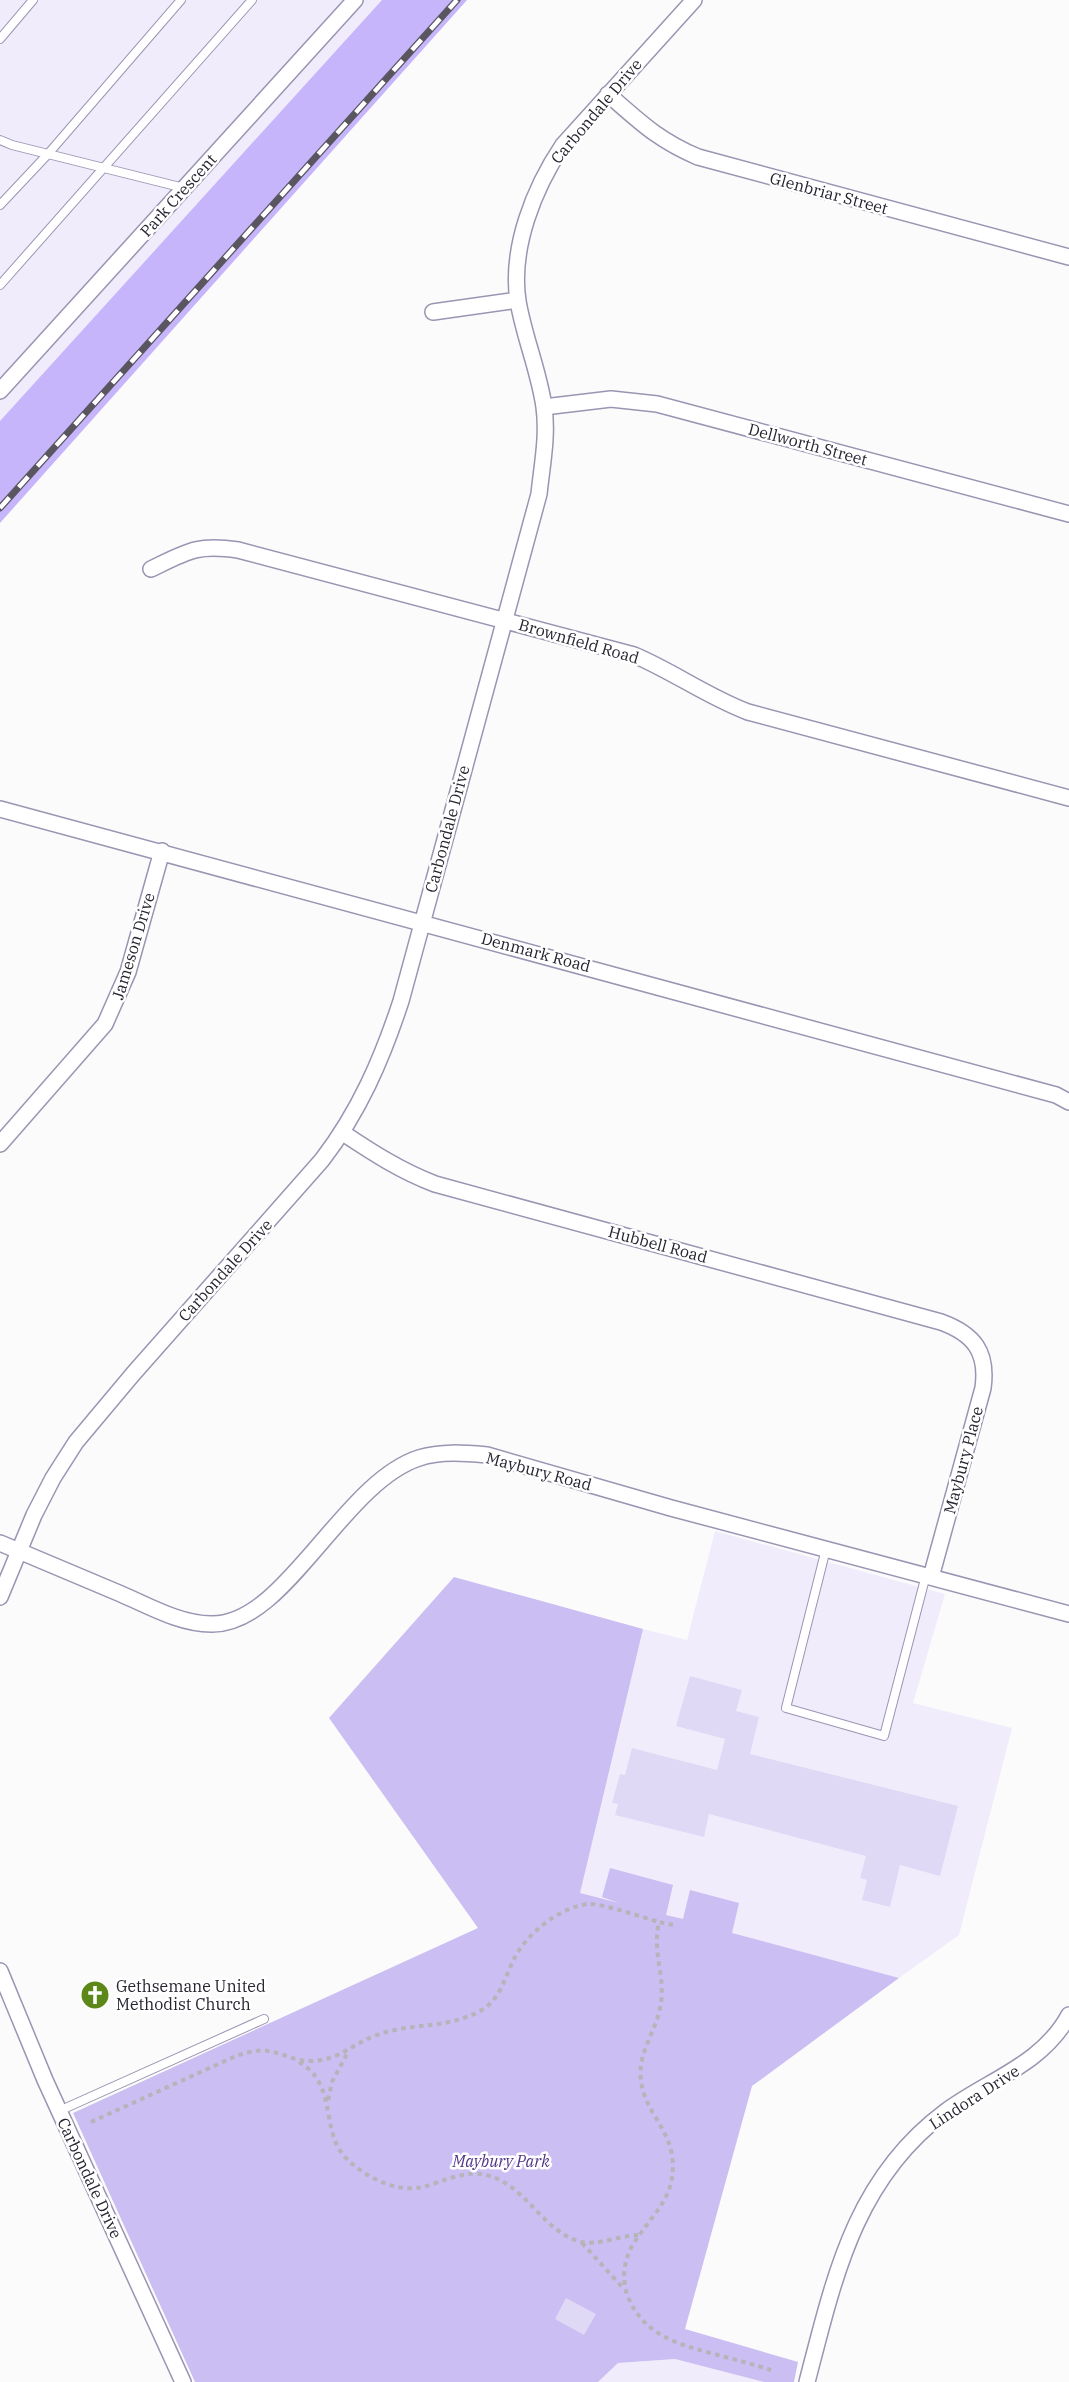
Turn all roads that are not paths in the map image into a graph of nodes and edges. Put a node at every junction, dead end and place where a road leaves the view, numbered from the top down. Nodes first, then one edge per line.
1 (33, 0) edge
2 (181, 0) edge
3 (252, 0) edge
4 (356, 0) edge
5 (694, 0) edge
6 (0, 39) edge
7 (608, 94) junction
8 (0, 140) edge
9 (48, 154) junction
10 (103, 168) junction
11 (184, 188) junction
12 (0, 205) edge
13 (1069, 257) edge
14 (0, 285) edge
15 (518, 300) junction
16 (433, 312) dead end
17 (0, 391) edge
18 (544, 406) junction
19 (1069, 514) edge
20 (151, 568) dead end
21 (504, 621) junction
22 (1069, 798) edge
23 (0, 809) edge
24 (162, 851) junction
25 (422, 921) junction
26 (1069, 1102) edge
27 (343, 1133) junction
28 (0, 1144) edge
29 (976, 1344) joint
30 (0, 1543) edge
31 (826, 1549) junction
32 (18, 1551) junction
33 (928, 1576) junction
34 (0, 1597) edge
35 (1069, 1614) edge
36 (0, 1971) edge
37 (1069, 2015) edge
38 (264, 2019) dead end
39 (59, 2111) junction
40 (183, 2382) edge
41 (807, 2382) edge

1 - 6 lane
2 - 9 lane
3 - 10 lane
4 - 11 street, Park Crescent
5 - 7 street, Carbondale Drive
7 - 13 street, Glenbriar Street
7 - 15 street, Carbondale Drive
8 - 9 lane
9 - 10 lane
9 - 12 lane
10 - 11 lane
10 - 14 lane
11 - 17 street, Park Crescent
15 - 16 street
15 - 18 street, Carbondale Drive
18 - 19 street, Dellworth Street
18 - 21 street, Carbondale Drive
20 - 21 street, Brownfield Road
21 - 22 street, Brownfield Road
21 - 25 street, Carbondale Drive
23 - 24 street, Denmark Road
24 - 25 street, Denmark Road
24 - 28 street, Jameson Drive
25 - 26 street, Denmark Road
25 - 27 street, Carbondale Drive
27 - 29 street, Hubbell Road
27 - 32 street, Carbondale Drive
29 - 33 street, Maybury Place
30 - 32 street, Maybury Road
31 - 32 street, Maybury Road
31 - 33 street, Maybury Road
31 - 33 lane
32 - 34 street, Carbondale Drive
33 - 35 street, Maybury Road
36 - 39 street, Carbondale Drive
37 - 41 street, Lindora Drive
38 - 39 lane
39 - 40 street, Carbondale Drive

